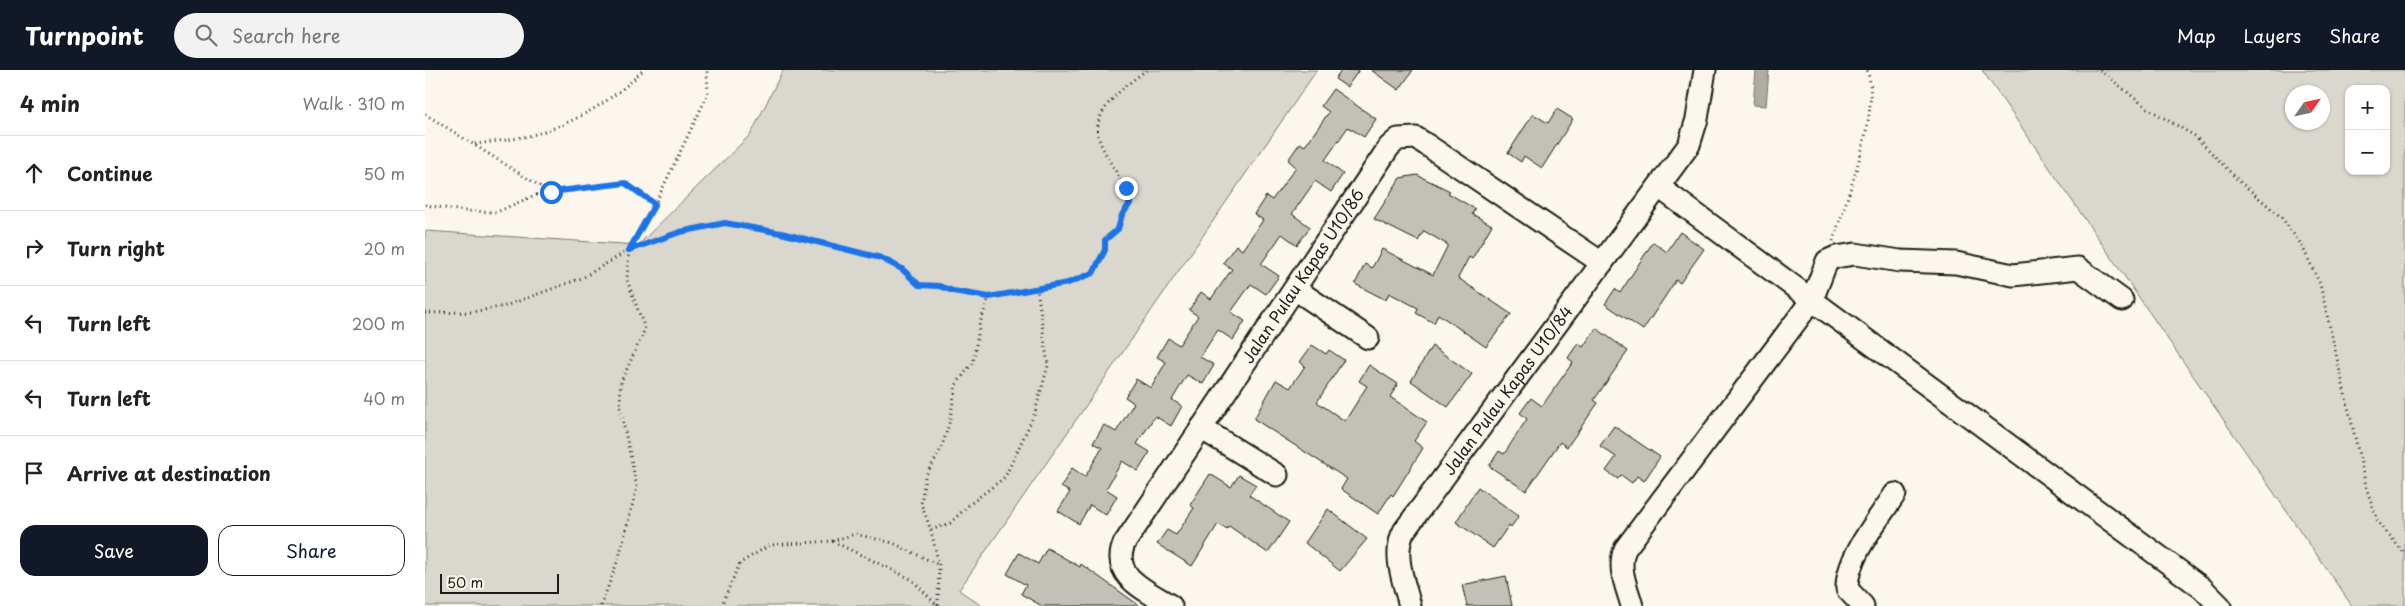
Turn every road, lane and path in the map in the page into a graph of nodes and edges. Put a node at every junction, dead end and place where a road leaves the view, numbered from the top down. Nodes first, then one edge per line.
1 (643, 70) edge
2 (707, 70) edge
3 (1147, 70) edge
4 (1705, 70) edge
5 (1867, 70) edge
6 (2100, 70) edge
7 (425, 114) edge
8 (475, 144) junction
9 (1659, 187) junction
10 (551, 192) junction
11 (655, 204) junction
12 (425, 205) edge
13 (629, 250) junction
14 (1827, 261) junction
15 (1602, 263) junction
16 (1037, 288) junction
17 (1295, 289) junction
18 (989, 297) junction
19 (1812, 300) junction
20 (2122, 300) dead end
21 (425, 313) edge
22 (1368, 338) dead end
23 (1201, 428) junction
24 (1277, 475) dead end
25 (1895, 494) dead end
26 (931, 530) junction
27 (832, 541) junction
28 (2405, 554) edge
29 (939, 566) junction
30 (601, 606) edge
31 (721, 606) edge
32 (938, 606) edge
33 (1171, 606) edge
34 (1410, 606) edge
35 (1632, 606) edge
36 (1863, 606) edge
37 (2219, 606) edge

1 - 8 path
2 - 11 path
3 - 16 path
4 - 9 street, Jalan Pulau Kapas U10/84
5 - 14 path
6 - 28 path
7 - 8 path
8 - 10 path
9 - 15 street, Jalan Pulau Kapas U10/84
9 - 19 street
10 - 11 path
10 - 12 path
11 - 13 path
13 - 18 path
13 - 21 path
13 - 30 path
14 - 19 street
14 - 20 street
15 - 17 street, Jalan Pulau Kapas U10/86
15 - 34 street, Jalan Pulau Kapas U10/84
16 - 18 path
16 - 26 path
17 - 22 street
17 - 23 street, Jalan Pulau Kapas U10/86
18 - 26 path
19 - 35 street
19 - 37 street
23 - 24 street
23 - 33 street, Jalan Pulau Kapas U10/86
25 - 36 street
26 - 29 path
27 - 29 path
27 - 31 path
27 - 32 path
29 - 32 path

